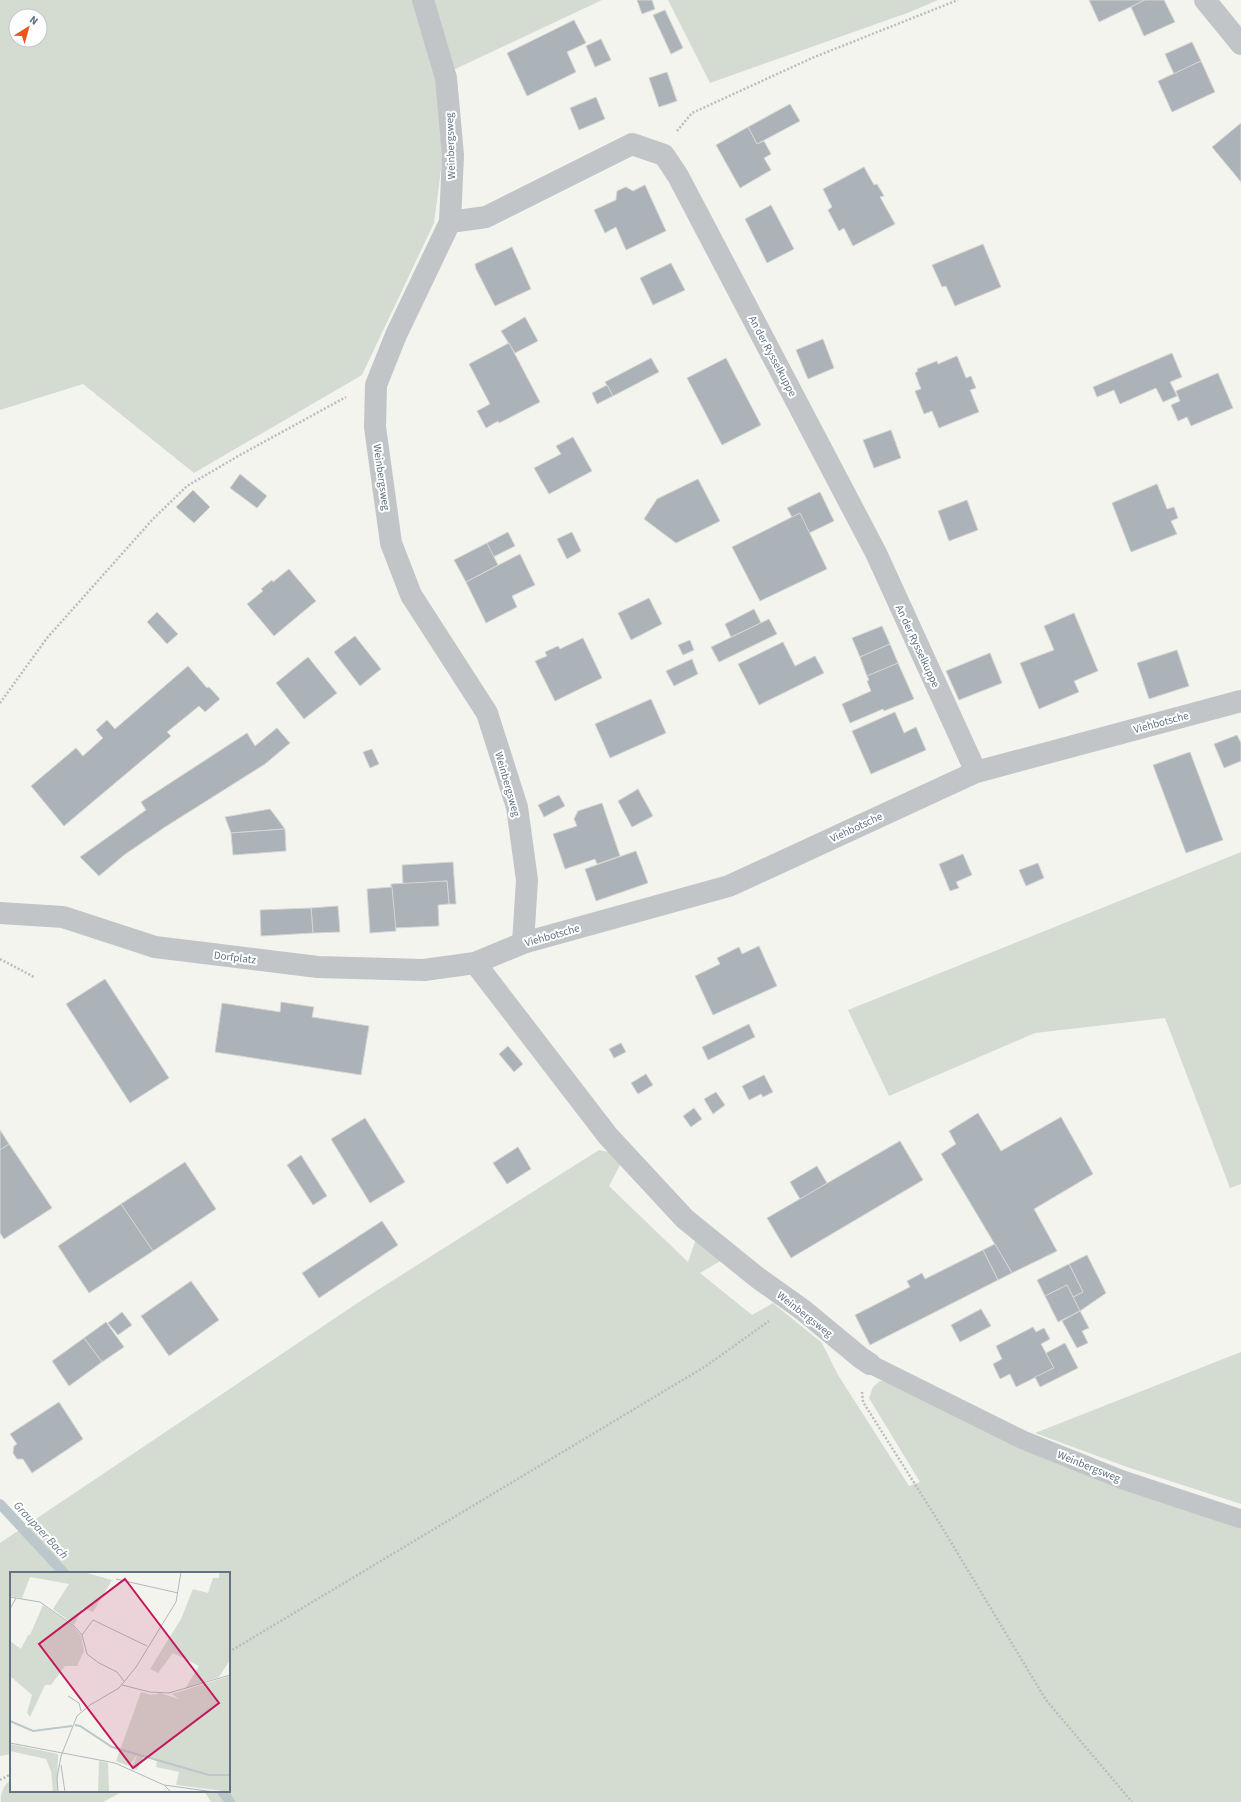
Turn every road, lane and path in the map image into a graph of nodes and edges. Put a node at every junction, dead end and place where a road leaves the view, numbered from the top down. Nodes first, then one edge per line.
1 (422, 0) edge
2 (958, 0) edge
3 (1205, 0) edge
4 (1241, 44) edge
5 (664, 155) junction
6 (450, 222) junction
7 (376, 385) junction
8 (1241, 701) edge
9 (0, 703) edge
10 (976, 772) junction
11 (0, 913) edge
12 (523, 943) junction
13 (0, 959) edge
14 (475, 963) junction
15 (34, 977) dead end
16 (771, 1320) dead end
17 (866, 1361) junction
18 (1241, 1519) edge
19 (230, 1651) edge
20 (10, 1775) edge
21 (0, 1780) edge
22 (1132, 1802) edge

1 - 6 street, Weinbergsweg
2 - 5 path
3 - 4 street
5 - 6 street
5 - 10 street, An der Rysselkuppe
6 - 7 street, Weinbergsweg
7 - 9 path
7 - 12 street, Weinbergsweg
8 - 10 street, Viehbotsche
10 - 12 street, Viehbotsche
11 - 14 street, Dorfplatz
12 - 14 street, Viehbotsche
13 - 15 path
14 - 17 street, Weinbergsweg
16 - 19 path
17 - 18 lane, Weinbergsweg
17 - 22 path
20 - 21 path

